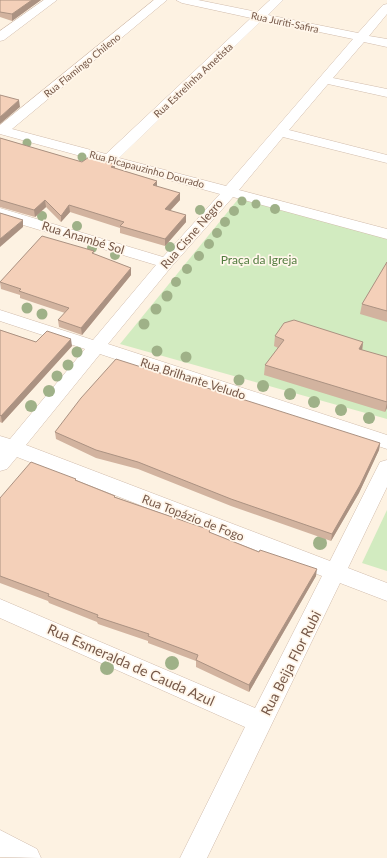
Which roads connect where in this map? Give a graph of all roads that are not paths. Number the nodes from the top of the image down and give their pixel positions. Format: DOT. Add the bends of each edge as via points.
graph roads {
  1 [pos="51,0"];
  2 [pos="161,0"];
  3 [pos="182,0"];
  4 [pos="277,0"];
  5 [pos="387,7"];
  6 [pos="260,16"];
  7 [pos="0,37"];
  8 [pos="359,37"];
  9 [pos="387,43"];
  10 [pos="326,80"];
  11 [pos="387,93"];
  12 [pos="1,130"];
  13 [pos="280,132"];
  14 [pos="109,159"];
  15 [pos="387,159"];
  16 [pos="230,191"];
  17 [pos="0,213"];
  18 [pos="387,234"];
  19 [pos="166,263"];
  20 [pos="0,315"];
  21 [pos="97,348"];
  22 [pos="387,442"];
  23 [pos="7,446"];
  24 [pos="0,464"];
  25 [pos="387,467"];
  26 [pos="336,573"];
  27 [pos="387,592"];
  28 [pos="0,608"];
  29 [pos="261,722"];
  30 [pos="0,843"];
  31 [pos="28,858"];
  32 [pos="193,858"];
  1 -- 7 [label="street"];
  2 -- 12 [label="street, Rua Flamingo Chileno"];
  3 -- 6 [label="street, Rua Juriti-Safira"];
  4 -- 6 [label="street, Rua Estrelinha Ametista"];
  5 -- 8 [label="street, Rua Cisne Negro"];
  6 -- 8 [label="street, Rua Juriti-Safira"];
  6 -- 14 [label="street, Rua Estrelinha Ametista"];
  8 -- 9 [label="street, Rua Juriti-Safira"];
  8 -- 10 [label="street, Rua Cisne Negro"];
  10 -- 11 [label="street"];
  10 -- 13 [label="street, Rua Cisne Negro"];
  12 -- 14 [label="street, Rua Picapauzinho Dourado"];
  13 -- 15 [label="street"];
  13 -- 16 [label="street, Rua Cisne Negro"];
  14 -- 16 [label="street, Rua Picapauzinho Dourado"];
  16 -- 18 [label="street, Rua Picapauzinho Dourado"];
  16 -- 19 [label="street, Rua Cisne Negro"];
  17 -- 19 [label="street, Rua Anambé Sol"];
  19 -- 21 [label="street, Rua Cisne Negro"];
  20 -- 21 [label="street, Rua Brilhante Veludo"];
  21 -- 22 [label="street, Rua Brilhante Veludo"];
  21 -- 23 [label="street, Rua Cisne Negro"];
  23 -- 24 [label="street, Rua Cisne Negro"];
  23 -- 26 [label="street, Rua Topázio de Fogo"];
  25 -- 26 [label="street, Rua Beija Flor Rubi"];
  26 -- 27 [label="street, Rua Topázio de Fogo"];
  26 -- 29 [label="street, Rua Beija Flor Rubi"];
  28 -- 29 [label="street, Rua Esmeralda de Cauda Azul"];
  29 -- 32 [label="street, Rua Beija Flor Rubi"];
  30 -- 31 [label="street"];
}
